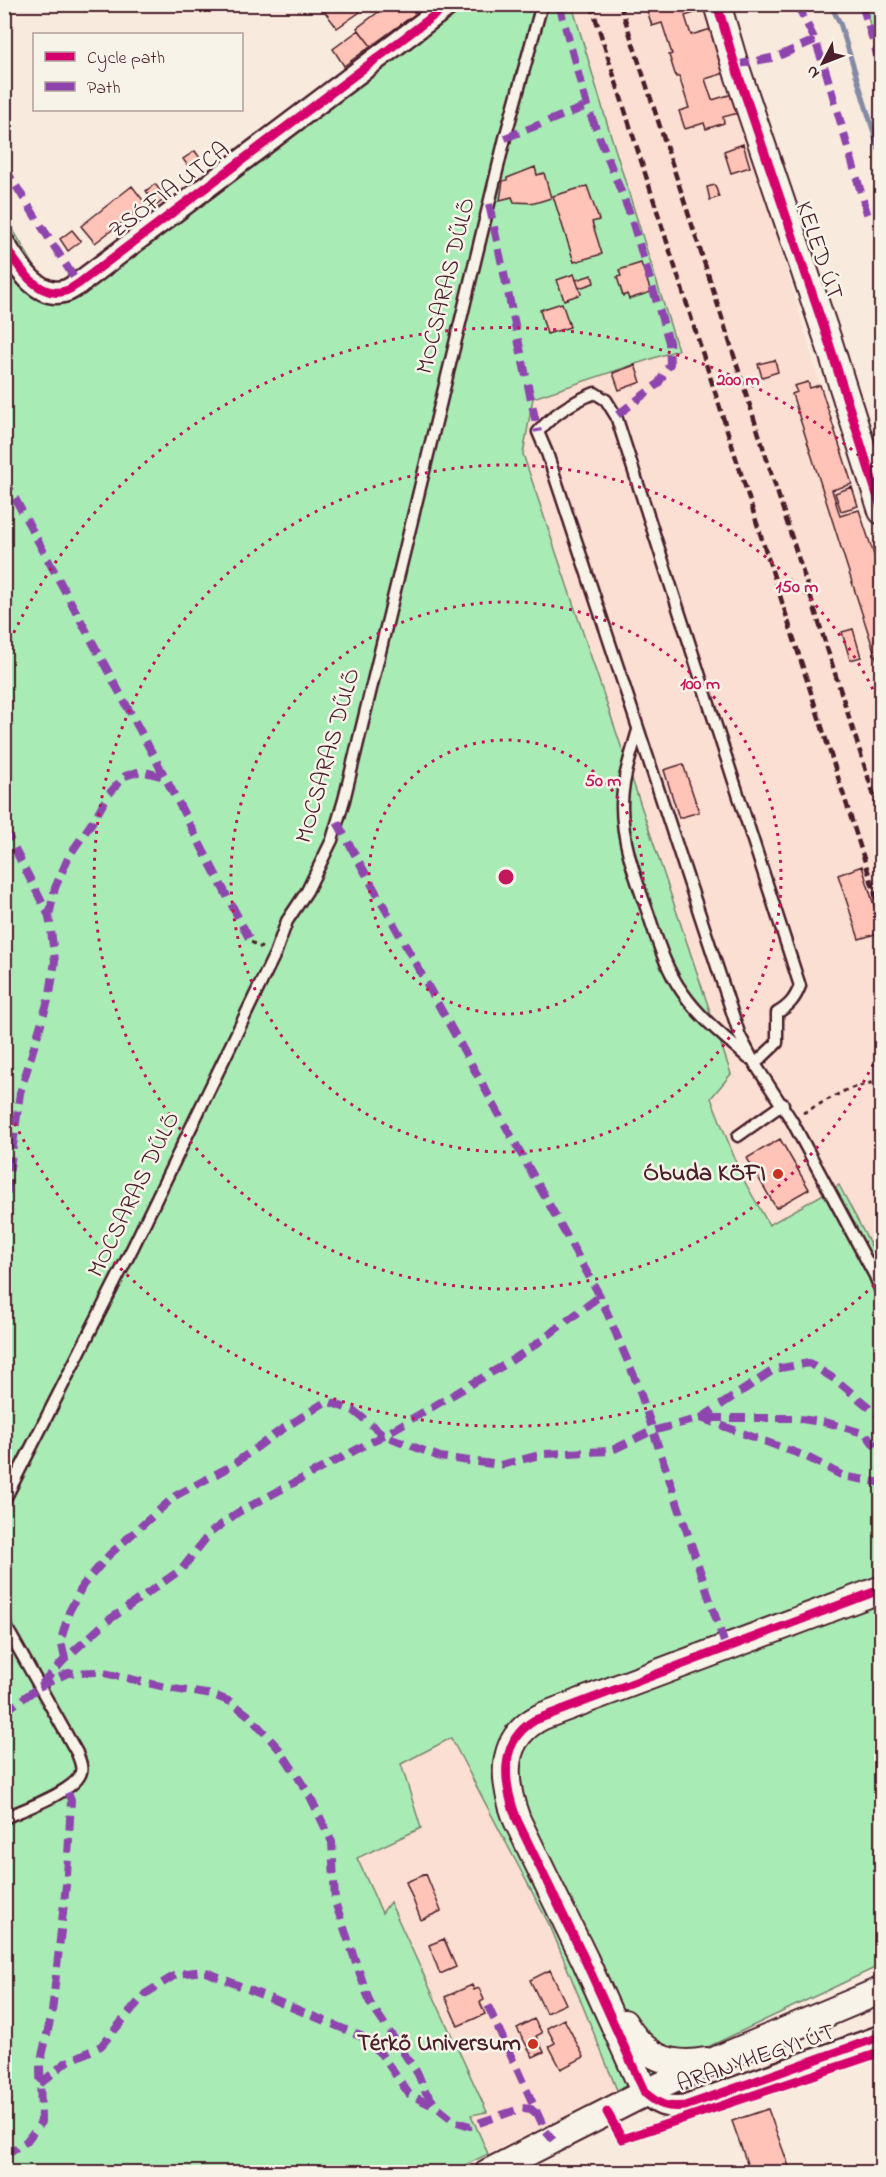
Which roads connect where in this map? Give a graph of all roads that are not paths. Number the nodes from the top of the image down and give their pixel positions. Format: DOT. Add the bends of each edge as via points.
graph roads {
  1 [pos="450,4"];
  2 [pos="542,4"];
  3 [pos="717,4"];
  4 [pos="4,244"];
  5 [pos="882,511"];
  6 [pos="639,729"];
  7 [pos="755,1064"];
  8 [pos="783,1104"];
  9 [pos="738,1136"];
  10 [pos="882,1294"];
  11 [pos="4,1501"];
  12 [pos="882,1589"];
  13 [pos="4,1623"];
  14 [pos="4,1818"];
  15 [pos="585,1960"];
  16 [pos="882,1990"];
  17 [pos="882,2037"];
  18 [pos="718,2059"];
  19 [pos="645,2093"];
  20 [pos="489,2172"];
  1 -- 4 [label="street, ZSÓFIA UTCA" via="64,292 48,291 34,283"];
  2 -- 11 [label="lane, MOCSARAS DŰLŐ" via="505,138 332,840 287,921 275,954 134,1248"];
  3 -- 5 [label="street, KELED ÚT"];
  6 -- 7 [label="lane" via="736,1023"];
  6 -- 7 [label="lane" via="624,784 623,830 652,926 681,991 713,1029"];
  6 -- 7 [label="lane" via="538,432 555,414 595,393 606,400 616,416 800,986 787,1008 777,1013 777,1044"];
  7 -- 8 [label="lane"];
  8 -- 9 [label="lane"];
  8 -- 10 [label="lane"];
  12 -- 15 [label="street" via="552,1712 518,1733 506,1766 508,1798"];
  13 -- 14 [label="lane" via="82,1767 77,1781 66,1789"];
  15 -- 18 [label="street" via="632,2037 645,2050 666,2060 689,2064"];
  15 -- 19 [label="street"];
  16 -- 18 [label="street, ARANYHEGYI ÚT"];
  17 -- 19 [label="street, ARANYHEGYI ÚT" via="685,2106 660,2105"];
  18 -- 19 [label="street, ARANYHEGYI ÚT"];
  19 -- 20 [label="street, ARANYHEGYI ÚT"];
}
